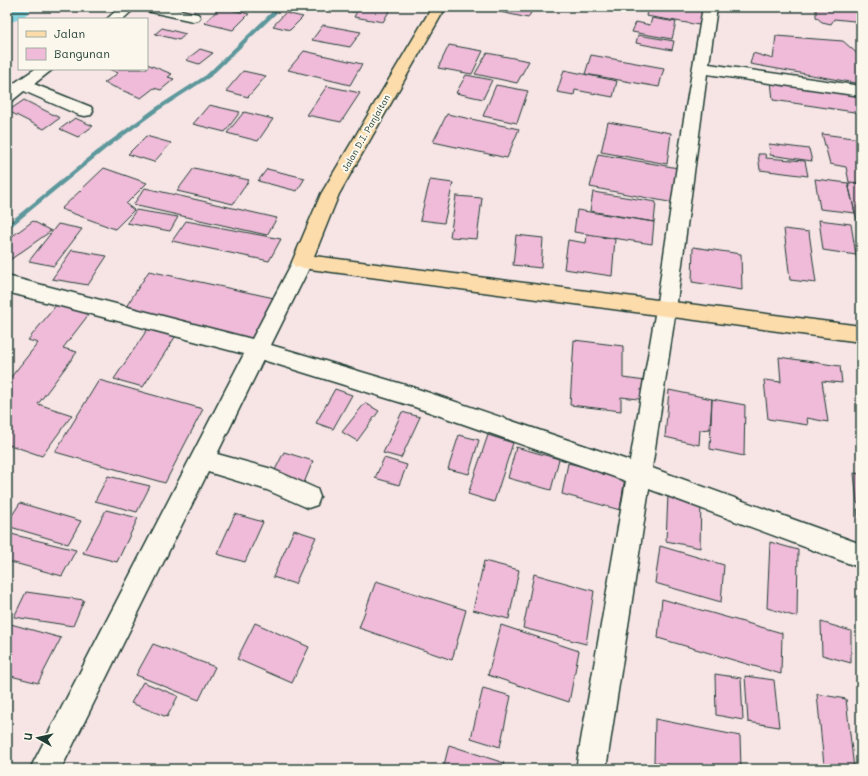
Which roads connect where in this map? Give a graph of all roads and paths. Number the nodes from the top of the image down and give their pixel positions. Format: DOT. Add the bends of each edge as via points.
graph roads {
  1 [pos="129,7"];
  2 [pos="147,7"];
  3 [pos="439,7"];
  4 [pos="710,7"];
  5 [pos="193,17"];
  6 [pos="115,18"];
  7 [pos="700,68"];
  8 [pos="44,70"];
  9 [pos="23,85"];
  10 [pos="861,91"];
  11 [pos="7,96"];
  12 [pos="85,111"];
  13 [pos="302,262"];
  14 [pos="7,284"];
  15 [pos="666,309"];
  16 [pos="861,334"];
  17 [pos="258,349"];
  18 [pos="201,460"];
  19 [pos="640,474"];
  20 [pos="308,497"];
  21 [pos="861,556"];
  22 [pos="45,769"];
  23 [pos="591,769"];
  1 -- 6 [label="street"];
  2 -- 5 [label="street"];
  3 -- 13 [label="main road, Jalan D.I. Panjaitan" via="330,194"];
  4 -- 7 [label="street"];
  7 -- 10 [label="street"];
  7 -- 15 [label="street"];
  8 -- 9 [label="street"];
  9 -- 11 [label="street"];
  9 -- 12 [label="street"];
  13 -- 15 [label="main road"];
  13 -- 17 [label="street"];
  14 -- 17 [label="street"];
  15 -- 16 [label="main road"];
  15 -- 19 [label="street"];
  17 -- 18 [label="street"];
  17 -- 19 [label="street"];
  18 -- 20 [label="street" via="272,480"];
  18 -- 22 [label="street"];
  19 -- 21 [label="street"];
  19 -- 23 [label="street"];
}
